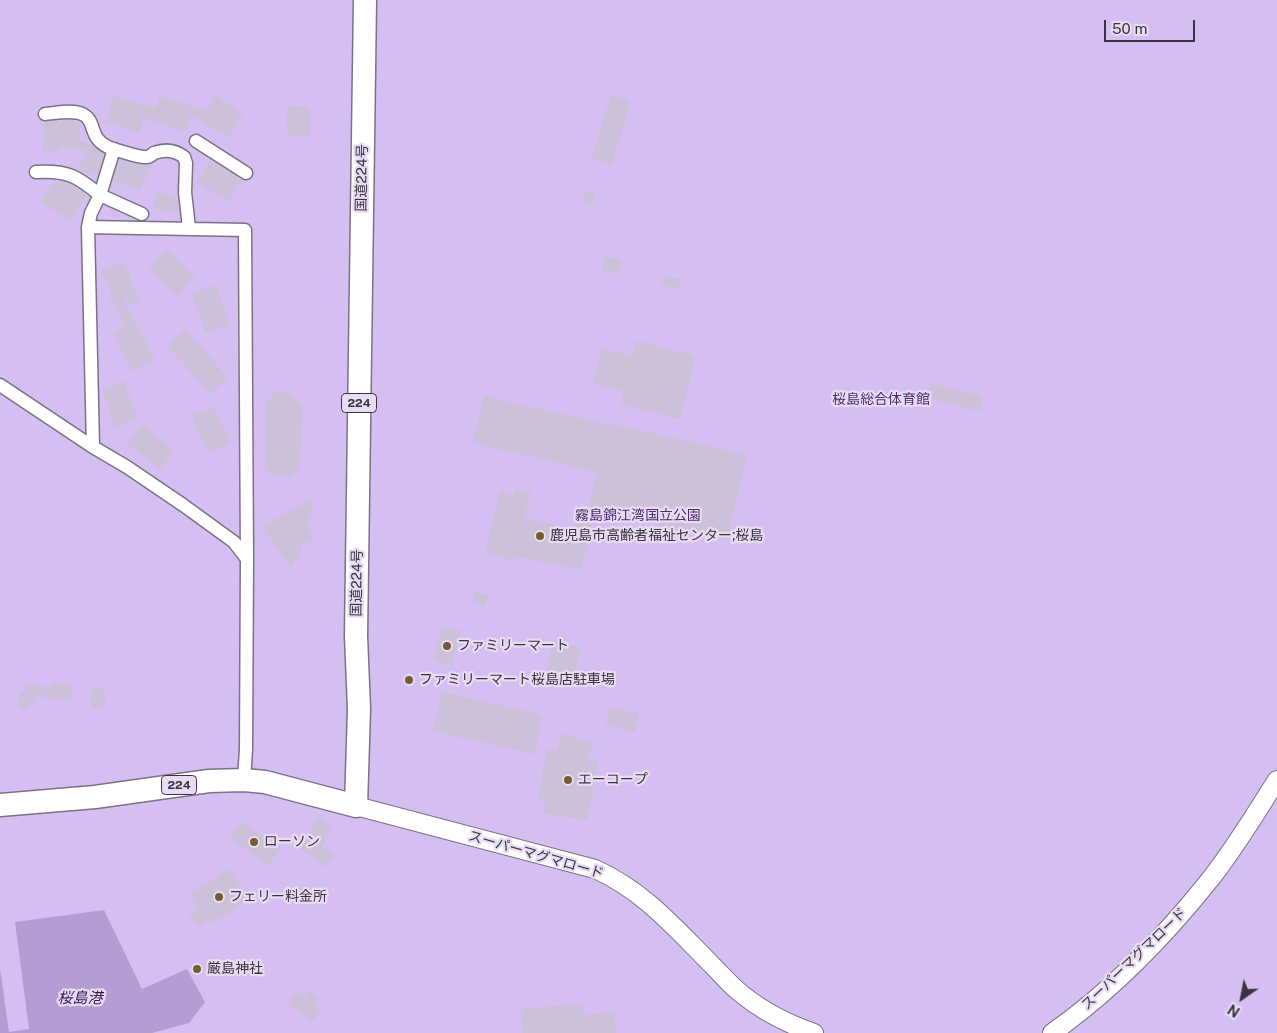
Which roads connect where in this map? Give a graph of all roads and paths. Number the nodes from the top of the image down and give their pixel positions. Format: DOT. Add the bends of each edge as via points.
graph roads {
  1 [pos="365,0"];
  2 [pos="45,114"];
  3 [pos="114,149"];
  4 [pos="186,163"];
  5 [pos="36,172"];
  6 [pos="246,173"];
  7 [pos="100,195"];
  8 [pos="142,214"];
  9 [pos="88,226"];
  10 [pos="189,228"];
  11 [pos="0,384"];
  12 [pos="93,448"];
  13 [pos="247,559"];
  14 [pos="244,780"];
  15 [pos="1277,780"];
  16 [pos="0,804"];
  17 [pos="356,806"];
  18 [pos="814,1033"];
  19 [pos="1052,1033"];
  1 -- 17 [label="highway, 国道224号 / 224"];
  2 -- 3 [label="street" via="75,112 84,115 90,120 95,136"];
  3 -- 4 [label="street" via="148,157 172,151 184,157"];
  3 -- 7 [label="street"];
  4 -- 6 [label="street" via="198,142"];
  4 -- 10 [label="street"];
  5 -- 7 [label="street" via="73,176"];
  7 -- 8 [label="street"];
  7 -- 9 [label="street"];
  9 -- 10 [label="street"];
  9 -- 12 [label="street"];
  10 -- 13 [label="street" via="245,230"];
  11 -- 12 [label="street"];
  12 -- 13 [label="street" via="234,542"];
  13 -- 14 [label="street"];
  14 -- 16 [label="highway, 224"];
  14 -- 17 [label="highway, 224" via="265,782"];
  15 -- 19 [label="street, スーパーマグマロード" via="1210,881 1165,933 1093,1002"];
  17 -- 18 [label="street, スーパーマグマロード" via="595,869 614,878 660,912 742,994 766,1012"];
}
